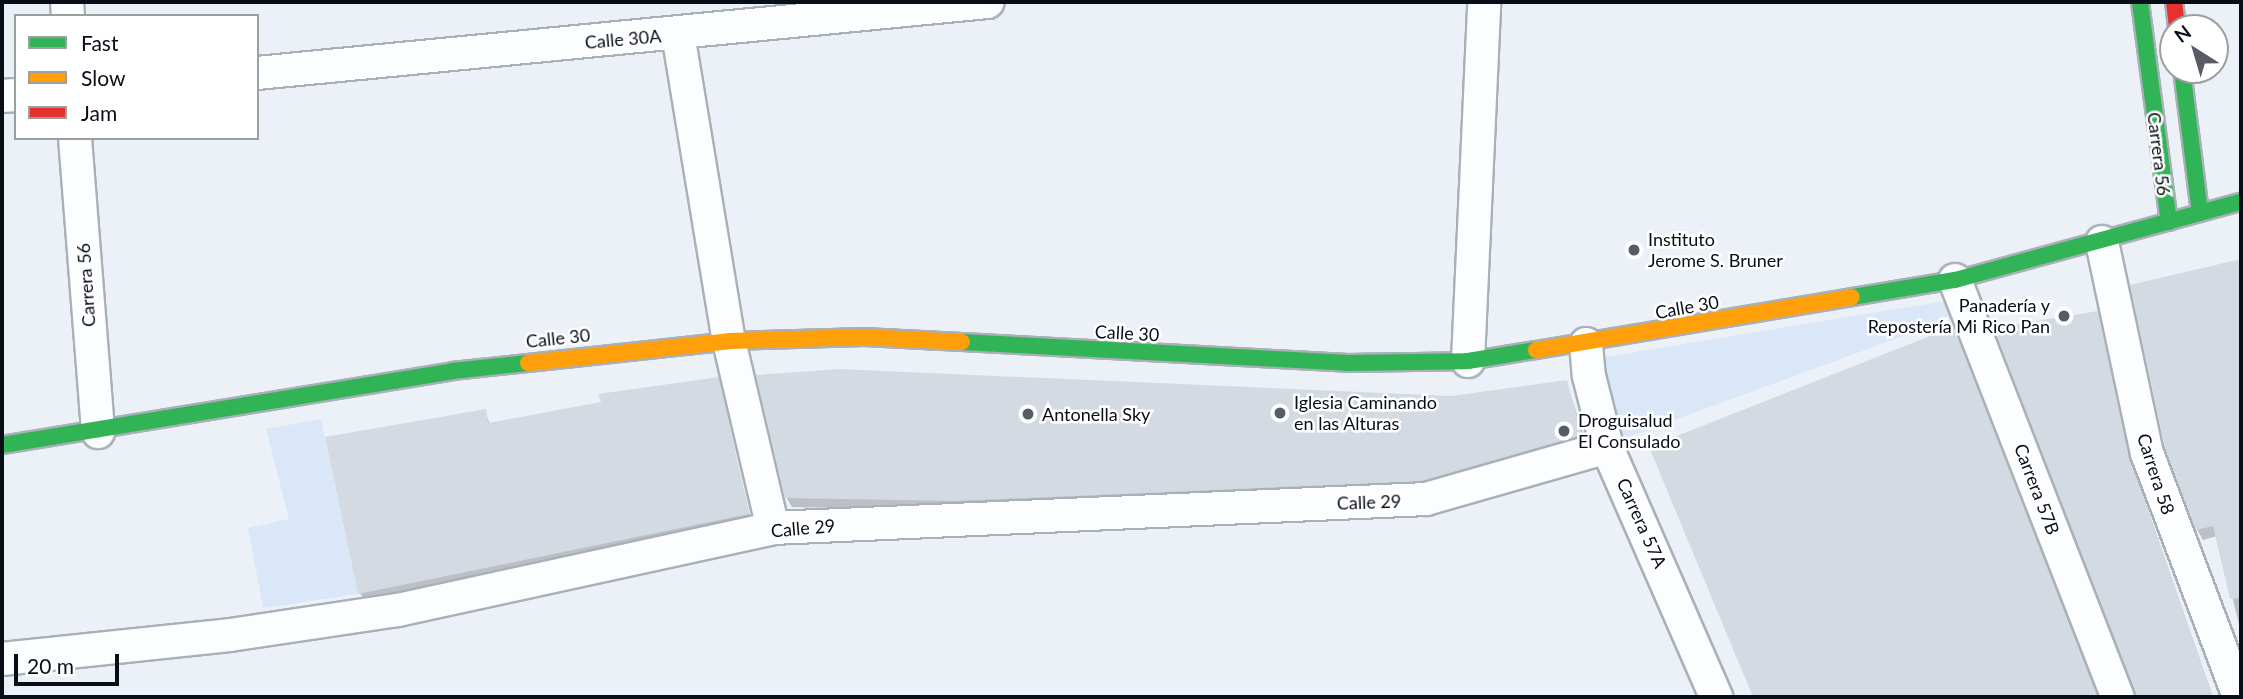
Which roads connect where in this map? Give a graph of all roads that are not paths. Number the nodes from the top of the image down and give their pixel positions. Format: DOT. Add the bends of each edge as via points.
graph roads {
  1 [pos="988,2"];
  2 [pos="1484,2"];
  3 [pos="2140,2"];
  4 [pos="678,34"];
  5 [pos="259,73"];
  6 [pos="2184,84"];
  7 [pos="75,140"];
  8 [pos="2241,202"];
  9 [pos="2200,214"];
  10 [pos="2169,222"];
  11 [pos="2102,242"];
  12 [pos="1955,280"];
  13 [pos="729,341"];
  14 [pos="1586,344"];
  15 [pos="1468,361"];
  16 [pos="98,432"];
  17 [pos="2,445"];
  18 [pos="1607,447"];
  19 [pos="773,528"];
  20 [pos="2,659"];
  21 [pos="1716,697"];
  22 [pos="2118,697"];
  23 [pos="2239,697"];
  1 -- 4 [label="street, Calle 30A"];
  2 -- 15 [label="street"];
  3 -- 10 [label="main road, Carrera 56"];
  4 -- 5 [label="street, Calle 30A"];
  4 -- 13 [label="street"];
  6 -- 9 [label="main road, Carrera 56"];
  7 -- 16 [label="street, Carrera 56"];
  8 -- 9 [label="main road, Calle 30"];
  9 -- 10 [label="main road, Calle 30"];
  10 -- 11 [label="main road, Calle 30"];
  11 -- 12 [label="main road, Calle 30"];
  11 -- 23 [label="street, Carrera 58" via="2147,453"];
  12 -- 14 [label="main road, Calle 30"];
  12 -- 22 [label="street, Carrera 57B"];
  13 -- 15 [label="main road, Calle 30" via="864,337 1348,363"];
  13 -- 16 [label="main road, Calle 30" via="452,371"];
  13 -- 19 [label="street"];
  14 -- 15 [label="main road, Calle 30"];
  14 -- 18 [label="street, Carrera 57A"];
  16 -- 17 [label="main road, Calle 30"];
  18 -- 19 [label="street, Calle 29" via="1426,499"];
  18 -- 21 [label="street, Carrera 57A"];
  19 -- 20 [label="street, Calle 29" via="398,610 229,635"];
}
